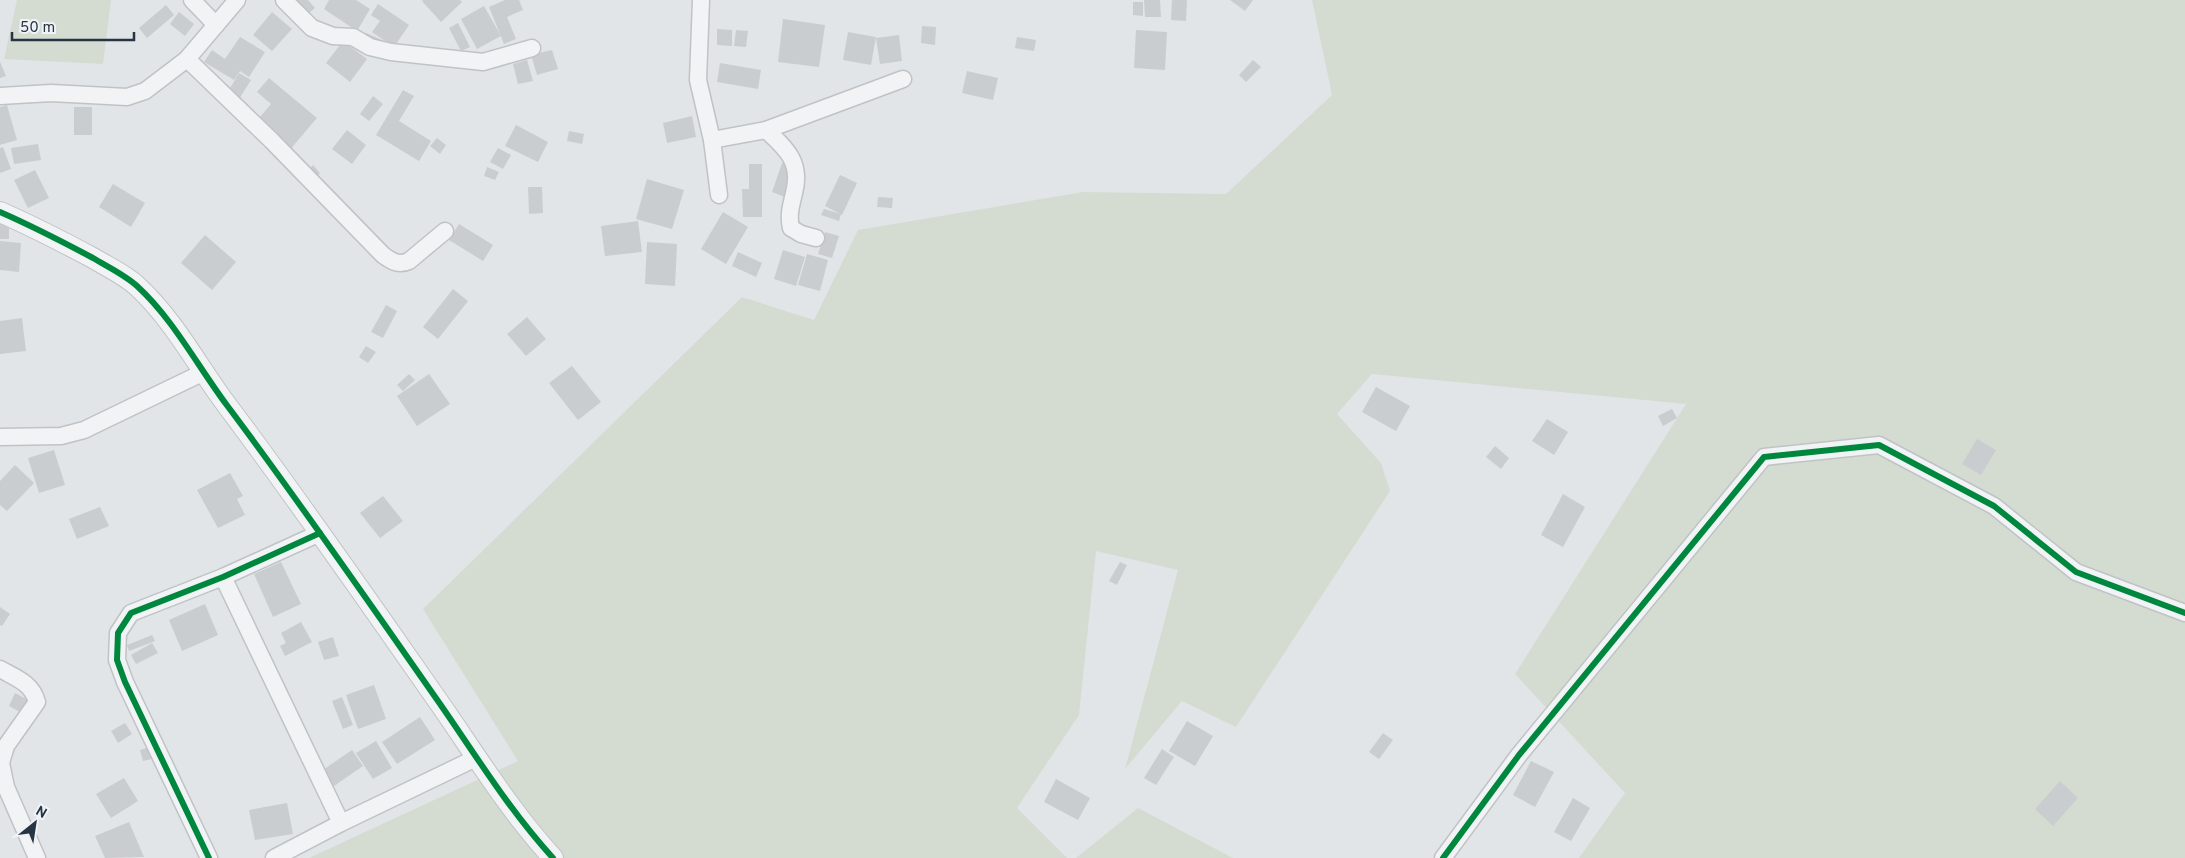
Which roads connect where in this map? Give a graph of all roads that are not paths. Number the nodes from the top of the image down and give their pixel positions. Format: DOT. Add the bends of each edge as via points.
graph roads {
  1 [pos="192,0"];
  2 [pos="237,0"];
  3 [pos="284,0"];
  4 [pos="701,0"];
  5 [pos="216,24"];
  6 [pos="532,48"];
  7 [pos="187,59"];
  8 [pos="903,79"];
  9 [pos="0,96"];
  10 [pos="766,130"];
  11 [pos="712,140"];
  12 [pos="719,195"];
  13 [pos="0,212"];
  14 [pos="445,231"];
  15 [pos="816,238"];
  16 [pos="202,373"];
  17 [pos="0,437"];
  18 [pos="320,533"];
  19 [pos="223,576"];
  20 [pos="2185,613"];
  21 [pos="0,669"];
  22 [pos="476,758"];
  23 [pos="341,823"];
  24 [pos="37,858"];
  25 [pos="209,858"];
  26 [pos="274,858"];
  27 [pos="553,858"];
  28 [pos="1443,858"];
  1 -- 5 [label="street"];
  2 -- 5 [label="street"];
  3 -- 6 [label="street" via="312,28 333,36 353,37 370,47 390,52 483,62"];
  4 -- 11 [label="street" via="698,80"];
  5 -- 7 [label="street"];
  7 -- 9 [label="street" via="146,91 127,96 51,93"];
  7 -- 14 [label="street" via="382,255 402,264"];
  8 -- 10 [label="street"];
  10 -- 11 [label="street"];
  10 -- 15 [label="street" via="794,160 796,184 788,216 791,228"];
  11 -- 12 [label="street"];
  13 -- 16 [label="street" via="79,251 136,285 166,319"];
  16 -- 17 [label="street" via="84,430 61,436"];
  16 -- 18 [label="street"];
  18 -- 19 [label="street"];
  18 -- 22 [label="street"];
  19 -- 23 [label="street"];
  19 -- 25 [label="street" via="131,613 118,632 117,660 125,682"];
  20 -- 28 [label="street" via="2076,572 1994,506 1879,445 1764,457 1519,755"];
  21 -- 24 [label="street" via="24,682 34,692 37,702 6,746 1,763 6,788"];
  22 -- 23 [label="street"];
  22 -- 27 [label="street"];
  23 -- 26 [label="street"];
}
